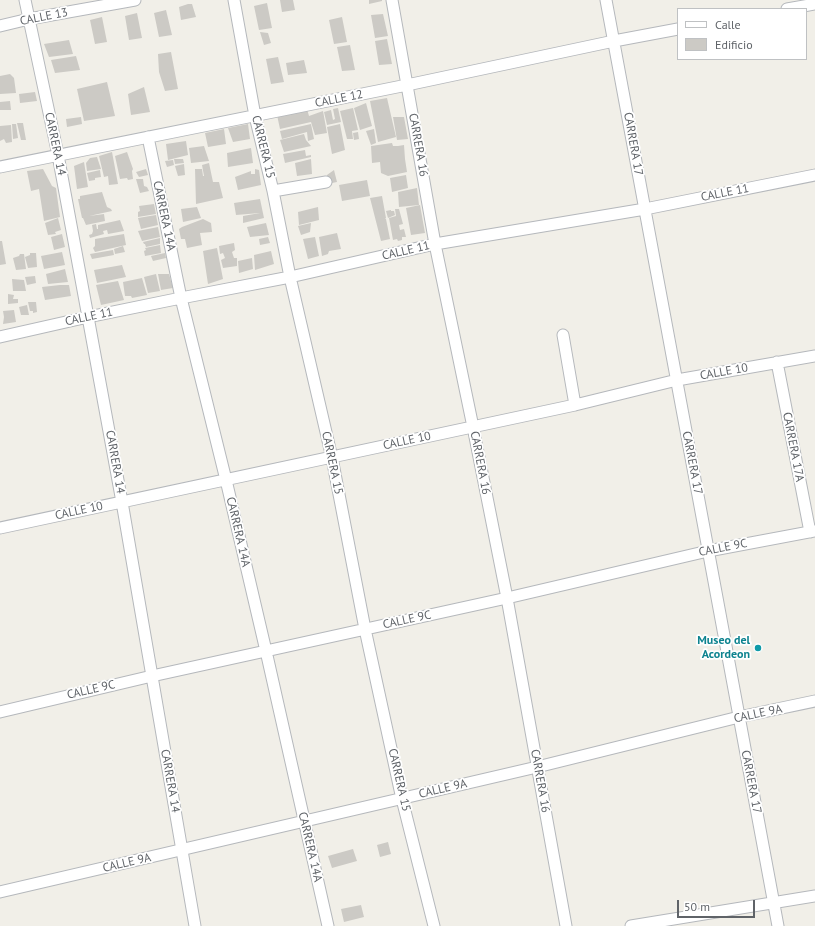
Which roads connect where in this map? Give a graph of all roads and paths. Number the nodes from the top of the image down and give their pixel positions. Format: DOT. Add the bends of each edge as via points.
graph roads {
  1 [pos="25,0"];
  2 [pos="135,0"];
  3 [pos="234,0"];
  4 [pos="392,0"];
  5 [pos="606,0"];
  6 [pos="815,4"];
  7 [pos="793,8"];
  8 [pos="28,19"];
  9 [pos="0,26"];
  10 [pos="677,29"];
  11 [pos="614,41"];
  12 [pos="407,85"];
  13 [pos="254,116"];
  14 [pos="148,137"];
  15 [pos="58,155"];
  16 [pos="0,167"];
  17 [pos="815,175"];
  18 [pos="326,182"];
  19 [pos="274,191"];
  20 [pos="645,209"];
  21 [pos="435,244"];
  22 [pos="290,277"];
  23 [pos="181,298"];
  24 [pos="88,317"];
  25 [pos="563,335"];
  26 [pos="0,337"];
  27 [pos="815,356"];
  28 [pos="777,362"];
  29 [pos="677,380"];
  30 [pos="575,405"];
  31 [pos="473,427"];
  32 [pos="332,458"];
  33 [pos="226,480"];
  34 [pos="122,502"];
  35 [pos="0,528"];
  36 [pos="812,531"];
  37 [pos="708,551"];
  38 [pos="506,598"];
  39 [pos="365,629"];
  40 [pos="266,651"];
  41 [pos="152,676"];
  42 [pos="815,701"];
  43 [pos="0,712"];
  44 [pos="739,718"];
  45 [pos="537,767"];
  46 [pos="402,799"];
  47 [pos="304,822"];
  48 [pos="182,850"];
  49 [pos="0,892"];
  50 [pos="815,896"];
  51 [pos="774,902"];
  52 [pos="195,926"];
  53 [pos="328,926"];
  54 [pos="434,926"];
  55 [pos="566,926"];
  56 [pos="631,926"];
  57 [pos="778,926"];
  1 -- 8 [label="street, CARRERA 14"];
  2 -- 8 [label="street, CALLE 13"];
  3 -- 13 [label="street, CARRERA 15"];
  4 -- 12 [label="street, CARRERA 16"];
  5 -- 11 [label="street, CARRERA 17"];
  6 -- 7 [label="street"];
  8 -- 9 [label="street, CALLE 13"];
  8 -- 15 [label="street, CARRERA 14"];
  10 -- 11 [label="street, CALLE 12"];
  11 -- 12 [label="street, CALLE 12"];
  11 -- 20 [label="street, CARRERA 17"];
  12 -- 13 [label="street, CALLE 12"];
  12 -- 21 [label="street, CARRERA 16"];
  13 -- 14 [label="street, CALLE 12"];
  13 -- 19 [label="street, CARRERA 15"];
  14 -- 15 [label="street, CALLE 12"];
  14 -- 23 [label="street, CARRERA 14A"];
  15 -- 16 [label="street, CALLE 12"];
  15 -- 24 [label="street, CARRERA 14"];
  17 -- 20 [label="street, CALLE 11"];
  18 -- 19 [label="street"];
  19 -- 22 [label="street, CARRERA 15"];
  20 -- 21 [label="street, CALLE 11"];
  20 -- 29 [label="street, CARRERA 17"];
  21 -- 22 [label="street, CALLE 11"];
  21 -- 31 [label="street, CARRERA 16"];
  22 -- 23 [label="street, CALLE 11"];
  22 -- 32 [label="street, CARRERA 15"];
  23 -- 24 [label="street, CALLE 11"];
  23 -- 33 [label="street, CARRERA 14A"];
  24 -- 26 [label="street, CALLE 11"];
  24 -- 34 [label="street, CARRERA 14"];
  25 -- 30 [label="street"];
  27 -- 28 [label="street, CALLE 10"];
  28 -- 29 [label="street, CALLE 10"];
  28 -- 36 [label="street, CARRERA 17A"];
  29 -- 30 [label="street, CALLE 10"];
  29 -- 37 [label="street, CARRERA 17"];
  30 -- 31 [label="street, CALLE 10"];
  31 -- 32 [label="street, CALLE 10"];
  31 -- 38 [label="street, CARRERA 16"];
  32 -- 33 [label="street, CALLE 10"];
  32 -- 39 [label="street, CARRERA 15"];
  33 -- 34 [label="street, CALLE 10"];
  33 -- 40 [label="street, CARRERA 14A"];
  34 -- 35 [label="street, CALLE 10"];
  34 -- 41 [label="street, CARRERA 14"];
  36 -- 37 [label="street, CALLE 9C"];
  37 -- 38 [label="street, CALLE 9C"];
  37 -- 44 [label="street, CARRERA 17"];
  38 -- 39 [label="street, CALLE 9C"];
  38 -- 45 [label="street, CARRERA 16"];
  39 -- 40 [label="street, CALLE 9C"];
  39 -- 46 [label="street, CARRERA 15"];
  40 -- 41 [label="street, CALLE 9C"];
  40 -- 47 [label="street, CARRERA 14A"];
  41 -- 43 [label="street, CALLE 9C"];
  41 -- 48 [label="street, CARRERA 14"];
  42 -- 44 [label="street, CALLE 9A"];
  44 -- 45 [label="street, CALLE 9A"];
  44 -- 51 [label="street, CARRERA 17"];
  45 -- 46 [label="street, CALLE 9A"];
  45 -- 55 [label="street, CARRERA 16"];
  46 -- 47 [label="street, CALLE 9A"];
  46 -- 54 [label="street, CARRERA 15"];
  47 -- 48 [label="street, CALLE 9A"];
  47 -- 53 [label="street, CARRERA 14A"];
  48 -- 49 [label="street, CALLE 9A"];
  48 -- 52 [label="street, CARRERA 14"];
  50 -- 51 [label="street"];
  51 -- 56 [label="street"];
  51 -- 57 [label="street, CARRERA 17"];
}
